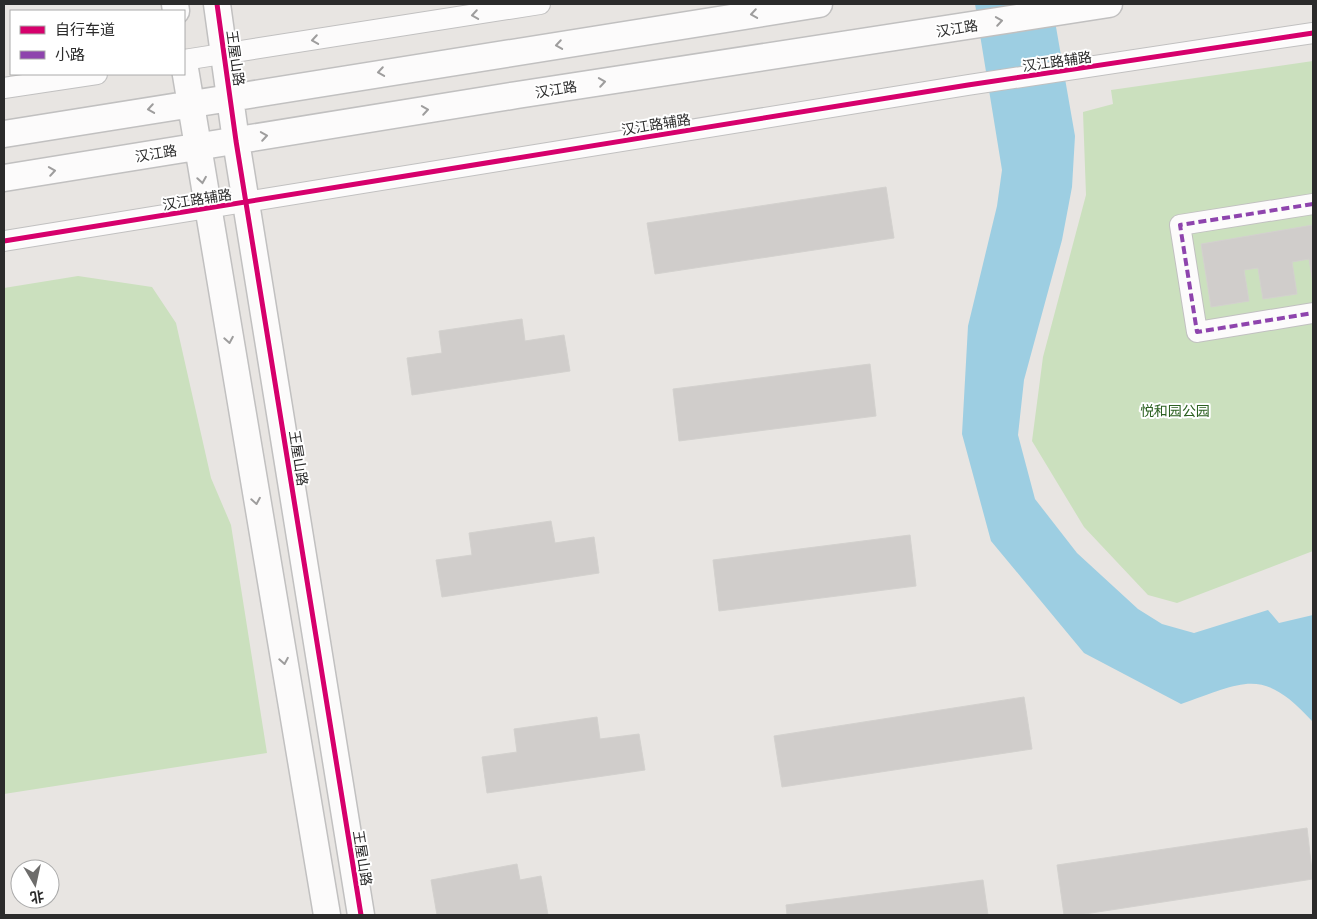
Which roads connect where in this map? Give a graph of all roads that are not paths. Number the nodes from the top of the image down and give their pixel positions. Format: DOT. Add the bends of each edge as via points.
graph roads {
  1 [pos="216,4"];
  2 [pos="540,4"];
  3 [pos="819,4"];
  4 [pos="1109,4"];
  5 [pos="1313,33"];
  6 [pos="224,54"];
  7 [pos="185,62"];
  8 [pos="185,69"];
  9 [pos="90,75"];
  10 [pos="4,88"];
  11 [pos="230,96"];
  12 [pos="190,102"];
  13 [pos="4,134"];
  14 [pos="236,141"];
  15 [pos="197,147"];
  16 [pos="4,178"];
  17 [pos="247,202"];
  18 [pos="1313,204"];
  19 [pos="207,208"];
  20 [pos="4,241"];
  21 [pos="1313,313"];
  22 [pos="327,915"];
  23 [pos="361,915"];
  1 -- 6 [label="street, 王屋山路"];
  2 -- 6 [label="street, one-way"];
  3 -- 11 [label="street, one-way"];
  14 -- 4 [label="street, 汉江路, one-way"];
  5 -- 17 [label="street, 汉江路辅路"];
  6 -- 7 [label="street"];
  6 -- 11 [label="street, 王屋山路"];
  8 -- 12 [label="street"];
  9 -- 10 [label="street"];
  11 -- 12 [label="street"];
  11 -- 14 [label="street, 王屋山路"];
  12 -- 13 [label="street, one-way"];
  12 -- 15 [label="street"];
  14 -- 15 [label="street, 汉江路"];
  14 -- 17 [label="street, 王屋山路"];
  16 -- 15 [label="street, 汉江路, one-way"];
  15 -- 19 [label="street, one-way"];
  17 -- 19 [label="street, 汉江路辅路"];
  17 -- 23 [label="street, 王屋山路"];
  18 -- 21 [label="street" via="1180,225 1196,332"];
  19 -- 20 [label="street, 汉江路辅路"];
  19 -- 22 [label="street, one-way"];
}
